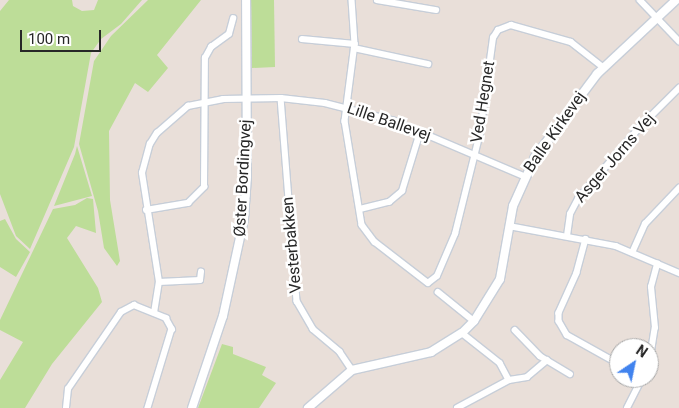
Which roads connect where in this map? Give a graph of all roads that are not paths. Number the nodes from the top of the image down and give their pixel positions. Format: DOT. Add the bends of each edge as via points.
graph roads {
  1 [pos="246,0"];
  2 [pos="352,0"];
  3 [pos="377,0"];
  4 [pos="640,0"];
  5 [pos="676,0"];
  6 [pos="436,10"];
  7 [pos="657,18"];
  8 [pos="233,19"];
  9 [pos="302,40"];
  10 [pos="679,41"];
  11 [pos="354,46"];
  12 [pos="428,64"];
  13 [pos="603,68"];
  14 [pos="679,88"];
  15 [pos="247,98"];
  16 [pos="281,98"];
  17 [pos="205,100"];
  18 [pos="346,107"];
  19 [pos="420,132"];
  20 [pos="475,155"];
  21 [pos="524,176"];
  22 [pos="679,188"];
  23 [pos="360,209"];
  24 [pos="146,210"];
  25 [pos="509,226"];
  26 [pos="567,236"];
  27 [pos="586,239"];
  28 [pos="632,253"];
  29 [pos="657,264"];
  30 [pos="201,272"];
  31 [pos="679,273"];
  32 [pos="159,282"];
  33 [pos="438,292"];
  34 [pos="154,312"];
  35 [pos="474,321"];
  36 [pos="516,330"];
  37 [pos="462,333"];
  38 [pos="653,338"];
  39 [pos="609,358"];
  40 [pos="547,360"];
  41 [pos="352,370"];
  42 [pos="570,374"];
  43 [pos="509,380"];
  44 [pos="637,388"];
  45 [pos="66,408"];
  46 [pos="148,408"];
  47 [pos="192,408"];
  48 [pos="308,408"];
  49 [pos="457,408"];
  50 [pos="627,408"];
  1 -- 15 [label="street, Øster Bordingvej"];
  2 -- 11 [label="street"];
  3 -- 6 [label="street"];
  4 -- 7 [label="street"];
  5 -- 7 [label="street, Balle Kirkevej"];
  7 -- 10 [label="street"];
  7 -- 13 [label="street, Balle Kirkevej"];
  8 -- 17 [label="street" via="230,34 211,47 204,58"];
  9 -- 11 [label="street"];
  11 -- 12 [label="street"];
  11 -- 18 [label="street"];
  13 -- 20 [label="street, Ved Hegnet" via="571,42 513,25 500,28 493,38"];
  13 -- 21 [label="street, Balle Kirkevej"];
  14 -- 26 [label="street, Asger Jorns Vej" via="639,128 578,200 570,214"];
  15 -- 16 [label="street, Lille Ballevej"];
  15 -- 17 [label="street, Lille Ballevej"];
  15 -- 47 [label="street, Øster Bordingvej" via="247,176 237,257 223,316"];
  16 -- 18 [label="street, Lille Ballevej"];
  16 -- 41 [label="street, Vesterbakken" via="296,301 313,329 340,352"];
  17 -- 24 [label="street" via="175,114 150,144 142,173"];
  17 -- 24 [label="street" via="205,180 201,193 188,203"];
  18 -- 19 [label="street, Lille Ballevej"];
  18 -- 23 [label="street"];
  19 -- 20 [label="street, Lille Ballevej"];
  19 -- 23 [label="street" via="402,191 389,202"];
  20 -- 21 [label="street, Lille Ballevej"];
  20 -- 23 [label="street, Ved Hegnet" via="454,234 436,276 428,283 367,234"];
  21 -- 25 [label="street, Balle Kirkevej"];
  22 -- 28 [label="street" via="645,224"];
  24 -- 32 [label="street"];
  25 -- 26 [label="street"];
  25 -- 35 [label="street, Balle Kirkevej" via="500,279"];
  26 -- 27 [label="street"];
  27 -- 28 [label="street"];
  27 -- 39 [label="street" via="577,273 558,313 559,321 567,335"];
  28 -- 29 [label="street"];
  29 -- 31 [label="street"];
  29 -- 38 [label="street" via="651,287"];
  30 -- 32 [label="street" via="200,280"];
  32 -- 34 [label="street"];
  33 -- 35 [label="street"];
  34 -- 45 [label="street" via="134,305 121,312 68,389"];
  34 -- 46 [label="street" via="170,323 172,335"];
  35 -- 37 [label="street, Balle Kirkevej"];
  36 -- 40 [label="street"];
  37 -- 41 [label="street, Balle Kirkevej" via="431,352"];
  37 -- 43 [label="street" via="500,363"];
  40 -- 42 [label="street"];
  40 -- 43 [label="street" via="527,377"];
  41 -- 48 [label="street, Balle Kirkevej"];
  43 -- 49 [label="street"];
  44 -- 50 [label="street"];
}
